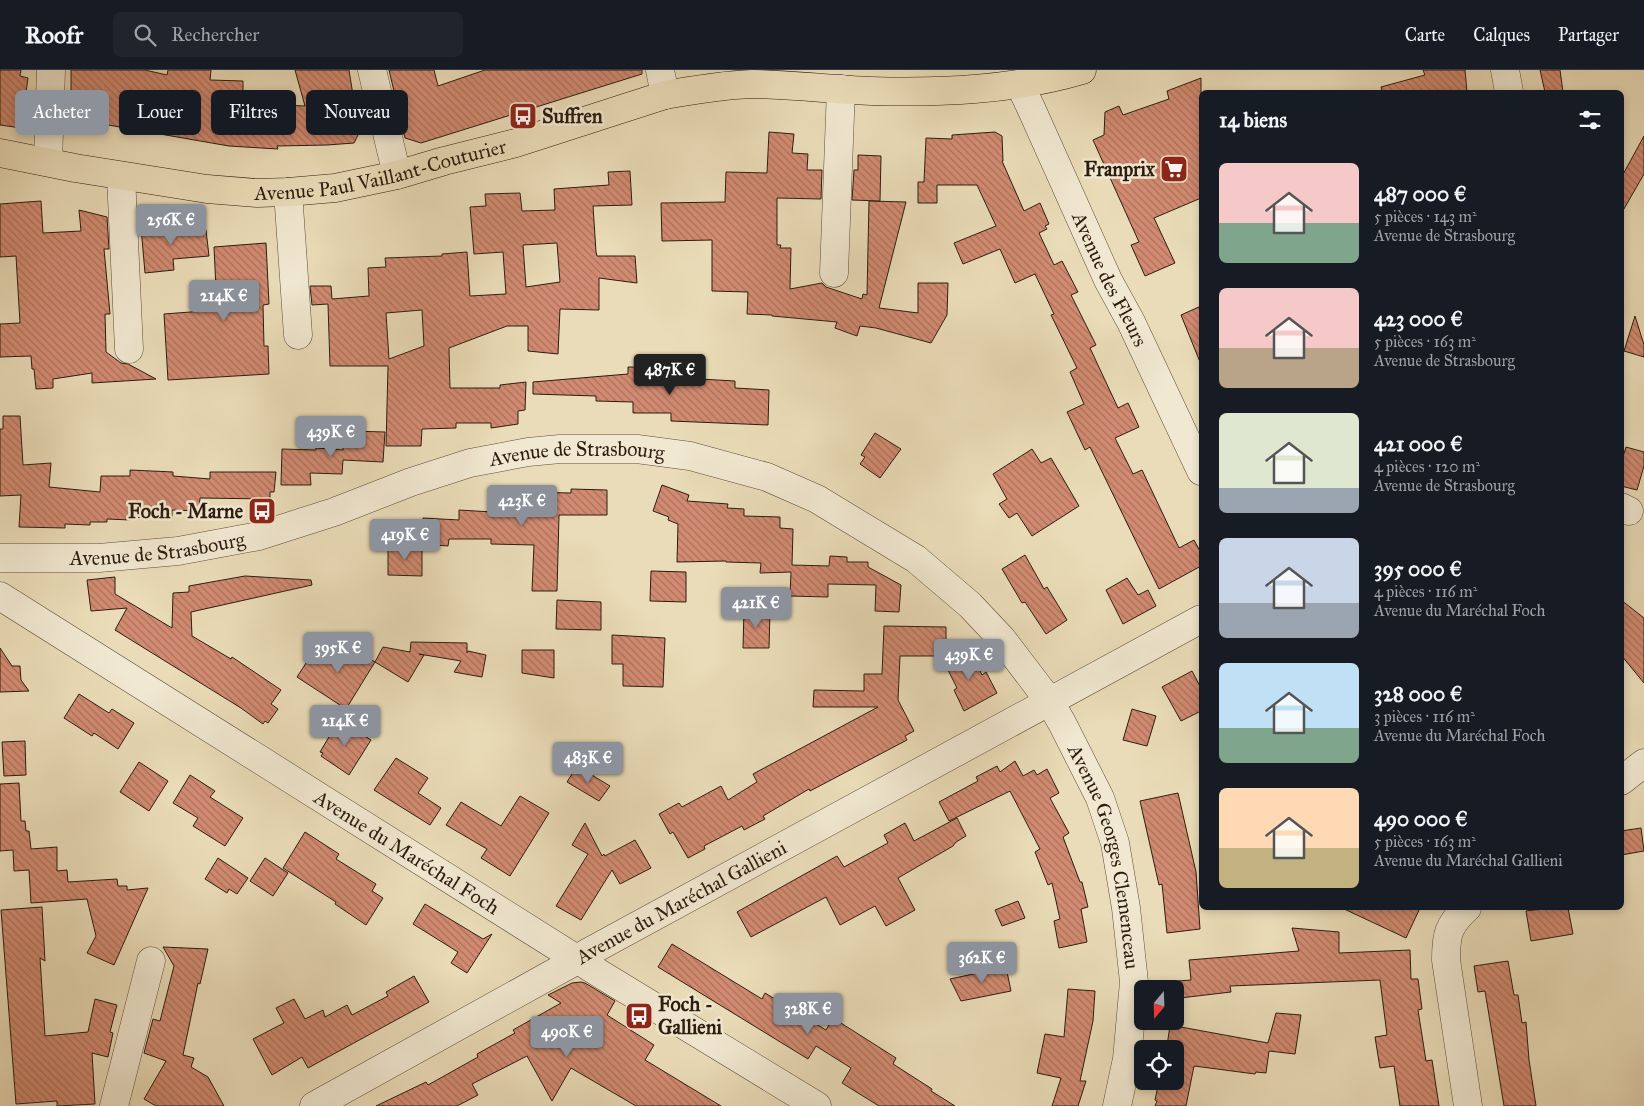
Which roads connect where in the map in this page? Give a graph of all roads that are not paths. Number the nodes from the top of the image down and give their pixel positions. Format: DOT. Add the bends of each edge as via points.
graph roads {
  1 [pos="51,70"];
  2 [pos="372,70"];
  3 [pos="1082,70"];
  4 [pos="1505,70"];
  5 [pos="831,82"];
  6 [pos="662,83"];
  7 [pos="1020,85"];
  8 [pos="1509,90"];
  9 [pos="0,153"];
  10 [pos="48,162"];
  11 [pos="397,175"];
  12 [pos="121,176"];
  13 [pos="288,192"];
  14 [pos="834,273"];
  15 [pos="298,335"];
  16 [pos="129,349"];
  17 [pos="1199,467"];
  18 [pos="0,560"];
  19 [pos="0,596"];
  20 [pos="1199,621"];
  21 [pos="1050,702"];
  22 [pos="1644,763"];
  23 [pos="1624,779"];
  24 [pos="1465,910"];
  25 [pos="578,959"];
  26 [pos="151,961"];
  27 [pos="114,1106"];
  28 [pos="314,1106"];
  29 [pos="817,1106"];
  30 [pos="1117,1106"];
  31 [pos="1468,1106"];
  1 -- 10 [label="street"];
  2 -- 11 [label="street"];
  3 -- 7 [label="main road, Avenue Paul Vaillant-Couturier"];
  4 -- 8 [label="street"];
  5 -- 6 [label="main road, Avenue Paul Vaillant-Couturier" via="752,84 687,91"];
  5 -- 7 [label="main road, Avenue Paul Vaillant-Couturier" via="898,92"];
  5 -- 14 [label="street"];
  6 -- 11 [label="main road, Avenue Paul Vaillant-Couturier" via="516,143"];
  7 -- 17 [label="street, Avenue des Fleurs" via="1108,280"];
  9 -- 10 [label="main road, Avenue Paul Vaillant-Couturier"];
  10 -- 12 [label="main road, Avenue Paul Vaillant-Couturier"];
  11 -- 13 [label="main road, Avenue Paul Vaillant-Couturier" via="335,188"];
  12 -- 13 [label="main road, Avenue Paul Vaillant-Couturier" via="207,189"];
  12 -- 16 [label="street"];
  13 -- 15 [label="street"];
  18 -- 21 [label="street, Avenue de Strasbourg" via="99,558 178,550 259,536 470,463 528,452 637,450 690,456 767,477 816,499 916,559 1002,639"];
  19 -- 25 [label="street, Avenue du Maréchal Foch"];
  20 -- 21 [label="street, Avenue du Maréchal Gallieni"];
  21 -- 25 [label="street, Avenue du Maréchal Gallieni"];
  21 -- 30 [label="street, Avenue Georges Clemenceau" via="1100,798 1115,843 1134,982 1127,1059"];
  22 -- 23 [label="street"];
  24 -- 31 [label="street" via="1450,926 1446,938 1446,960"];
  25 -- 28 [label="street, Avenue du Maréchal Gallieni"];
  25 -- 29 [label="street, Avenue du Maréchal Foch"];
  26 -- 27 [label="street"];
}
